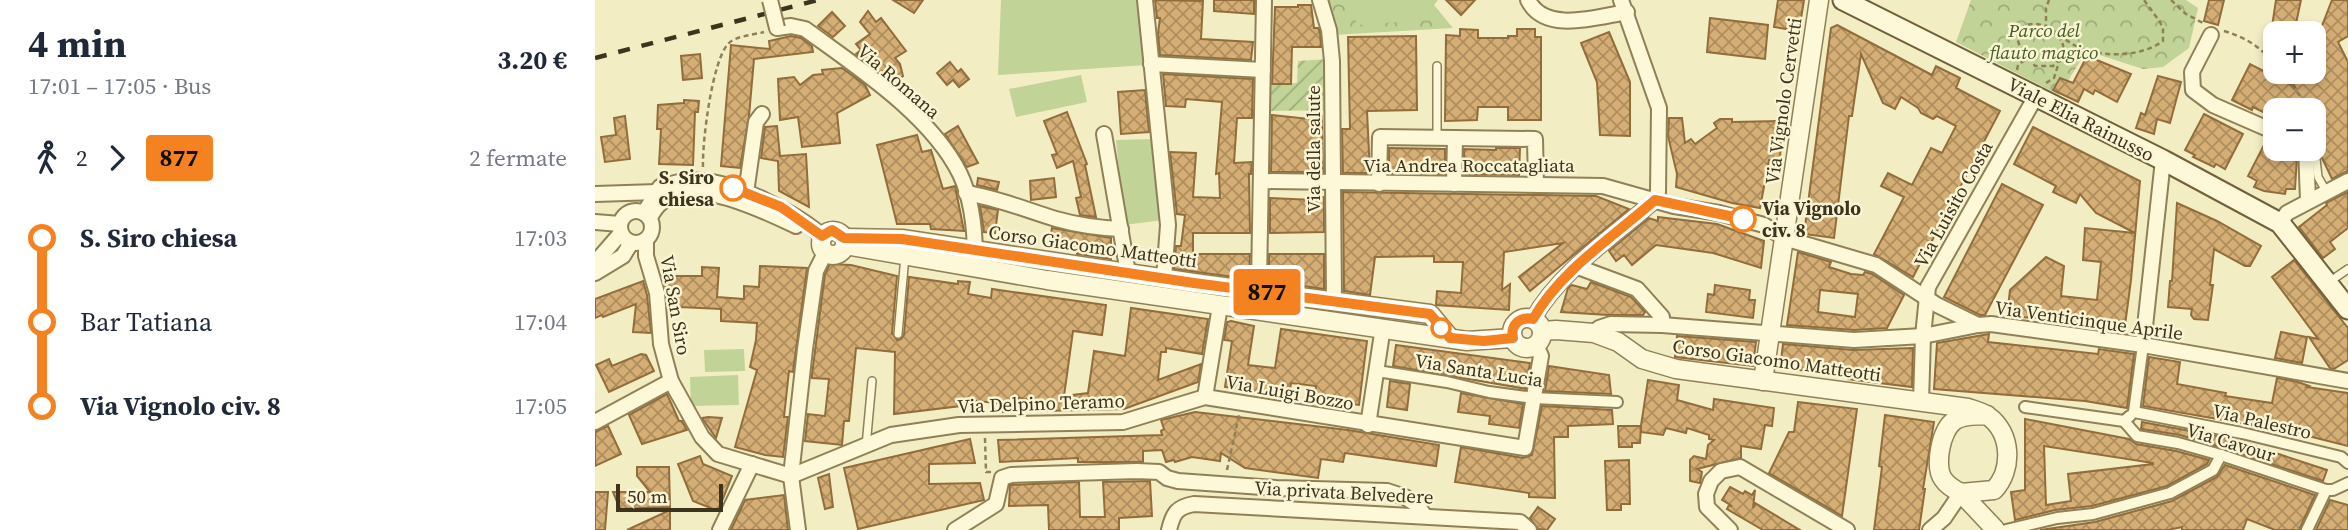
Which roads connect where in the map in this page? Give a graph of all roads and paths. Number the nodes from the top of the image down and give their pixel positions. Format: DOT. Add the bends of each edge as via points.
graph roads {
  1 [pos="770,0"];
  2 [pos="1145,0"];
  3 [pos="1264,0"];
  4 [pos="1320,0"];
  5 [pos="1528,0"];
  6 [pos="1819,0"];
  7 [pos="1843,0"];
  8 [pos="2049,0"];
  9 [pos="2144,0"];
  10 [pos="1624,6"];
  11 [pos="2046,26"];
  12 [pos="777,28"];
  13 [pos="2211,35"];
  14 [pos="2065,54"];
  15 [pos="2029,57"];
  16 [pos="1151,64"];
  17 [pos="1437,66"];
  18 [pos="1263,70"];
  19 [pos="2015,76"];
  20 [pos="2291,84"];
  21 [pos="2040,92"];
  22 [pos="2301,98"];
  23 [pos="762,114"];
  24 [pos="2263,127"];
  25 [pos="1104,134"];
  26 [pos="1437,137"];
  27 [pos="1455,138"];
  28 [pos="2163,160"];
  29 [pos="2311,161"];
  30 [pos="2313,161"];
  31 [pos="704,181"];
  32 [pos="1262,181"];
  33 [pos="2348,181"];
  34 [pos="1331,183"];
  35 [pos="1379,184"];
  36 [pos="1454,184"];
  37 [pos="1536,184"];
  38 [pos="657,191"];
  39 [pos="2326,191"];
  40 [pos="746,193"];
  41 [pos="966,193"];
  42 [pos="595,194"];
  43 [pos="1655,200"];
  44 [pos="2308,200"];
  45 [pos="647,216"];
  46 [pos="2280,223"];
  47 [pos="1121,229"];
  48 [pos="614,231"];
  49 [pos="1784,238"];
  50 [pos="845,242"];
  51 [pos="822,244"];
  52 [pos="646,248"];
  53 [pos="903,255"];
  54 [pos="623,257"];
  55 [pos="975,259"];
  56 [pos="595,263"];
  57 [pos="1578,267"];
  58 [pos="2348,269"];
  59 [pos="595,273"];
  60 [pos="1128,273"];
  61 [pos="1164,278"];
  62 [pos="2328,282"];
  63 [pos="1262,291"];
  64 [pos="1926,298"];
  65 [pos="1334,300"];
  66 [pos="1220,306"];
  67 [pos="896,308"];
  68 [pos="2348,309"];
  69 [pos="1261,312"];
  70 [pos="1662,324"];
  71 [pos="1978,324"];
  72 [pos="1383,327"];
  73 [pos="1537,332"];
  74 [pos="1594,333"];
  75 [pos="1770,333"];
  76 [pos="898,334"];
  77 [pos="1923,336"];
  78 [pos="1450,338"];
  79 [pos="1513,338"];
  80 [pos="2143,345"];
  81 [pos="1377,371"];
  82 [pos="671,381"];
  83 [pos="872,381"];
  84 [pos="1763,381"];
  85 [pos="2345,381"];
  86 [pos="1205,397"];
  87 [pos="1534,398"];
  88 [pos="1617,402"];
  89 [pos="1926,402"];
  90 [pos="1243,404"];
  91 [pos="2025,407"];
  92 [pos="2134,412"];
  93 [pos="1987,415"];
  94 [pos="2125,421"];
  95 [pos="595,422"];
  96 [pos="985,424"];
  97 [pos="1369,425"];
  98 [pos="1945,431"];
  99 [pos="866,446"];
  100 [pos="2221,455"];
  101 [pos="2344,460"];
  102 [pos="752,464"];
  103 [pos="792,476"];
  104 [pos="1007,477"];
  105 [pos="2348,483"];
  106 [pos="1224,484"];
  107 [pos="1994,490"];
  108 [pos="2329,490"];
  109 [pos="1961,493"];
  110 [pos="1425,516"];
  111 [pos="720,530"];
  112 [pos="798,530"];
  113 [pos="955,530"];
  114 [pos="1169,530"];
  115 [pos="1529,530"];
  116 [pos="1730,530"];
  117 [pos="1847,530"];
  118 [pos="1930,530"];
  119 [pos="1999,530"];
  120 [pos="2307,530"];
  1 -- 12 [label="street, bridge"];
  2 -- 16 [label="street"];
  3 -- 18 [label="street"];
  4 -- 34 [label="street, Via della salute" via="1332,61"];
  5 -- 10 [label="street" via="1539,16 1550,19 1567,20"];
  6 -- 49 [label="street, Via Vignolo Cervetti"];
  7 -- 21 [label="main road, Viale Elia Rainusso"];
  8 -- 11 [label="path"];
  9 -- 11 [label="path" via="2163,29 2163,41 2152,49 2122,54 2078,47"];
  10 -- 43 [label="street" via="1658,108"];
  11 -- 14 [label="path" via="2062,41"];
  11 -- 15 [label="path" via="2033,22 2020,31 2017,40"];
  12 -- 31 [label="path" via="726,46 718,64 706,128"];
  12 -- 41 [label="street, Via Romana" via="805,29 907,108 948,154"];
  13 -- 24 [label="street" via="2192,72 2193,90 2213,105"];
  14 -- 15 [label="path" via="2053,66 2035,66"];
  14 -- 21 [label="path" via="2055,78"];
  15 -- 19 [label="path" via="2018,65"];
  16 -- 18 [label="street"];
  16 -- 61 [label="street" via="1168,225"];
  17 -- 26 [label="lane"];
  18 -- 32 [label="street"];
  20 -- 22 [label="path"];
  21 -- 28 [label="main road, Viale Elia Rainusso"];
  21 -- 64 [label="street, Via Luisito Costa"];
  23 -- 40 [label="street" via="756,122"];
  25 -- 47 [label="street"];
  26 -- 27 [label="street"];
  26 -- 35 [label="street" via="1380,136"];
  27 -- 36 [label="street"];
  27 -- 37 [label="street" via="1535,139"];
  28 -- 46 [label="main road, Viale Elia Rainusso"];
  28 -- 80 [label="street"];
  29 -- 44 [label="street"];
  30 -- 39 [label="lane"];
  31 -- 38 [label="street" via="680,181"];
  31 -- 40 [label="street"];
  32 -- 34 [label="street, Via Andrea Roccatagliata"];
  32 -- 63 [label="street"];
  33 -- 39 [label="street"];
  34 -- 35 [label="street, Via Andrea Roccatagliata"];
  34 -- 65 [label="street, Via della salute"];
  35 -- 36 [label="street, Via Andrea Roccatagliata"];
  36 -- 37 [label="street, Via Andrea Roccatagliata"];
  37 -- 43 [label="street, Via Andrea Roccatagliata" via="1603,186"];
  38 -- 42 [label="street"];
  38 -- 45 [label="street"];
  39 -- 44 [label="street"];
  40 -- 51 [label="street" via="781,207"];
  41 -- 47 [label="street" via="1056,219"];
  41 -- 55 [label="street, Via Romana"];
  43 -- 49 [label="street, Via Andrea Roccatagliata" via="1764,225"];
  43 -- 57 [label="street"];
  44 -- 46 [label="street"];
  45 -- 48 [label="street" via="629,212"];
  45 -- 51 [label="street" via="671,195 711,194 757,208 801,228"];
  45 -- 52 [label="street" via="652,233"];
  46 -- 62 [label="main road"];
  47 -- 60 [label="street"];
  48 -- 52 [label="street"];
  48 -- 54 [label="street"];
  48 -- 56 [label="street"];
  49 -- 64 [label="street, Via Andrea Roccatagliata" via="1876,265"];
  49 -- 75 [label="street, Via Vignolo Cervetti"];
  50 -- 51 [label="street" via="833,256"];
  50 -- 53 [label="street, Corso Giacomo Matteotti"];
  50 -- 55 [label="street, Corso Giacomo Matteotti" via="902,239"];
  51 -- 103 [label="street"];
  52 -- 54 [label="street"];
  52 -- 82 [label="street, Via San Siro"];
  53 -- 55 [label="street, Corso Giacomo Matteotti"];
  53 -- 67 [label="lane"];
  53 -- 76 [label="lane"];
  54 -- 59 [label="street"];
  55 -- 60 [label="street, Corso Giacomo Matteotti"];
  55 -- 66 [label="street, Corso Giacomo Matteotti"];
  57 -- 70 [label="street" via="1636,289 1662,317"];
  57 -- 73 [label="street" via="1545,298"];
  58 -- 62 [label="lane"];
  60 -- 61 [label="street, Corso Giacomo Matteotti"];
  61 -- 63 [label="street, Corso Giacomo Matteotti"];
  62 -- 68 [label="main road"];
  63 -- 65 [label="street, Corso Giacomo Matteotti"];
  63 -- 69 [label="street"];
  64 -- 71 [label="street, Via Andrea Roccatagliata"];
  64 -- 77 [label="street, Via Luisito Costa"];
  65 -- 78 [label="street, Corso Giacomo Matteotti" via="1430,314"];
  66 -- 69 [label="street, Corso Giacomo Matteotti"];
  66 -- 86 [label="street"];
  69 -- 72 [label="street, Corso Giacomo Matteotti"];
  70 -- 74 [label="street, Via Venticinque Aprile" via="1611,324"];
  70 -- 75 [label="street, Via Venticinque Aprile"];
  71 -- 77 [label="street, Via Venticinque Aprile"];
  71 -- 80 [label="street, Via Venticinque Aprile"];
  72 -- 78 [label="street, Corso Giacomo Matteotti"];
  72 -- 81 [label="street"];
  73 -- 74 [label="street, Corso Giacomo Matteotti"];
  73 -- 79 [label="street" via="1531,348 1520,347"];
  73 -- 79 [label="street" via="1524,318 1513,328"];
  73 -- 87 [label="street" via="1541,356"];
  74 -- 84 [label="street, Corso Giacomo Matteotti" via="1654,363"];
  75 -- 77 [label="street, Via Venticinque Aprile" via="1854,340"];
  75 -- 84 [label="street, Via Vignolo Cervetti"];
  77 -- 89 [label="street, Via Luisito Costa"];
  78 -- 79 [label="street, Corso Giacomo Matteotti"];
  80 -- 85 [label="street, Via Venticinque Aprile"];
  80 -- 92 [label="street"];
  81 -- 87 [label="street, Via Santa Lucia"];
  81 -- 97 [label="street"];
  82 -- 95 [label="street"];
  82 -- 102 [label="street, Via San Siro" via="702,437 718,454"];
  83 -- 99 [label="lane"];
  84 -- 89 [label="street, Corso Giacomo Matteotti"];
  86 -- 90 [label="street, Via Luigi Bozzo"];
  86 -- 96 [label="street, Via Delpino Teramo" via="1123,422"];
  87 -- 88 [label="street, Via Santa Lucia"];
  87 -- 97 [label="street, Via Luigi Bozzo" via="1525,449"];
  89 -- 93 [label="street, Corso Giacomo Matteotti"];
  89 -- 98 [label="street" via="1944,416"];
  90 -- 97 [label="street, Via Luigi Bozzo"];
  90 -- 106 [label="path"];
  91 -- 94 [label="street"];
  92 -- 94 [label="street"];
  92 -- 101 [label="street, Via Palestro" via="2242,433"];
  93 -- 98 [label="street" via="1958,418"];
  93 -- 107 [label="street" via="2007,447 2006,469"];
  94 -- 100 [label="street, Via Cavour" via="2137,436"];
  96 -- 99 [label="street, Via Delpino Teramo" via="891,435"];
  96 -- 104 [label="path" via="986,472"];
  98 -- 109 [label="street" via="1939,469 1942,479"];
  99 -- 103 [label="street, Via Delpino Teramo"];
  100 -- 108 [label="street, Via Cavour"];
  100 -- 119 [label="street" via="2213,470 2170,493 2093,514"];
  102 -- 103 [label="street, Via San Siro"];
  102 -- 111 [label="street"];
  103 -- 112 [label="street"];
  104 -- 106 [label="street" via="1137,471 1159,472 1178,481"];
  104 -- 113 [label="street" via="1002,478 996,504"];
  105 -- 108 [label="street"];
  106 -- 110 [label="street" via="1387,491 1411,500"];
  107 -- 109 [label="street"];
  107 -- 119 [label="street"];
  108 -- 120 [label="street"];
  109 -- 118 [label="street"];
  109 -- 119 [label="street"];
  110 -- 114 [label="street, Via privata Belvedere" via="1194,504 1180,507"];
  110 -- 115 [label="street, Via privata Belvedere" via="1520,522"];
  116 -- 117 [label="street" via="1707,507 1706,494 1721,471 1741,467"];
}
